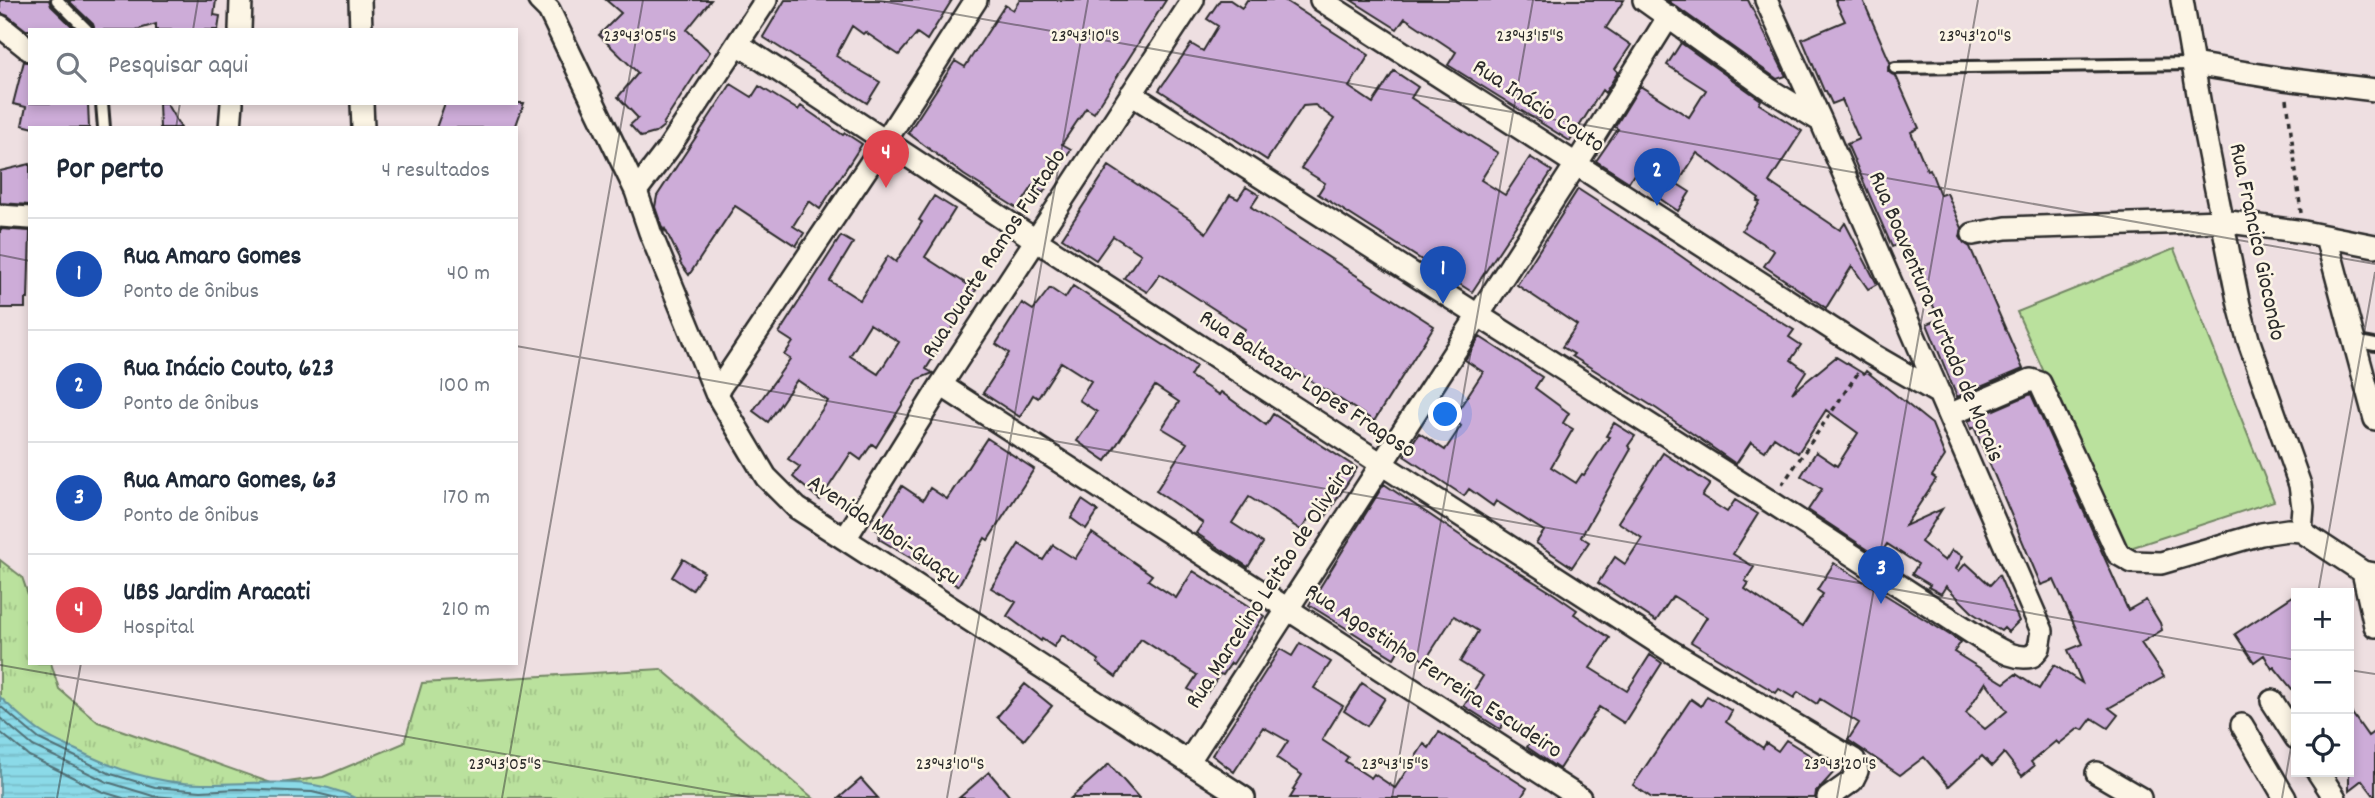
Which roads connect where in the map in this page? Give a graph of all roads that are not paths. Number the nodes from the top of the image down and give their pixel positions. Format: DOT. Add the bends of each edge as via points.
graph roads {
  1 [pos="58,0"];
  2 [pos="241,0"];
  3 [pos="360,0"];
  4 [pos="766,0"];
  5 [pos="976,0"];
  6 [pos="1193,0"];
  7 [pos="1321,0"];
  8 [pos="1644,0"];
  9 [pos="1766,0"];
  10 [pos="2182,0"];
  11 [pos="548,3"];
  12 [pos="1669,16"];
  13 [pos="0,26"];
  14 [pos="85,28"];
  15 [pos="240,28"];
  16 [pos="361,28"];
  17 [pos="738,44"];
  18 [pos="28,48"];
  19 [pos="2193,64"];
  20 [pos="1895,68"];
  21 [pos="2375,90"];
  22 [pos="1131,94"];
  23 [pos="102,105"];
  24 [pos="232,105"];
  25 [pos="362,105"];
  26 [pos="1821,121"];
  27 [pos="104,126"];
  28 [pos="230,126"];
  29 [pos="363,126"];
  30 [pos="886,140"];
  31 [pos="1577,163"];
  32 [pos="636,191"];
  33 [pos="0,216"];
  34 [pos="28,218"];
  35 [pos="2222,221"];
  36 [pos="1973,234"];
  37 [pos="2326,237"];
  38 [pos="1037,241"];
  39 [pos="2375,246"];
  40 [pos="1477,316"];
  41 [pos="2353,341"];
  42 [pos="2375,345"];
  43 [pos="941,385"];
  44 [pos="716,393"];
  45 [pos="1940,394"];
  46 [pos="1949,415"];
  47 [pos="2375,419"];
  48 [pos="1381,464"];
  49 [pos="2301,531"];
  50 [pos="845,539"];
  51 [pos="2369,573"];
  52 [pos="1287,609"];
  53 [pos="2374,616"];
  54 [pos="2272,701"];
  55 [pos="2242,725"];
  56 [pos="2291,730"];
  57 [pos="1189,761"];
  58 [pos="2097,773"];
  59 [pos="2321,777"];
  60 [pos="1244,798"];
  61 [pos="1580,798"];
  62 [pos="1828,798"];
  63 [pos="2140,798"];
  64 [pos="2285,798"];
  65 [pos="2335,798"];
  1 -- 14 [label="lane"];
  2 -- 15 [label="street"];
  3 -- 16 [label="street"];
  4 -- 17 [label="street"];
  5 -- 30 [label="street"];
  6 -- 22 [label="street, Rua Duarte Ramos Furtado"];
  7 -- 31 [label="street, Rua Inácio Couto"];
  8 -- 12 [label="street"];
  9 -- 26 [label="street, Rua Boaventura Furtado de Morais"];
  10 -- 19 [label="street, Rua Francico Giocondo"];
  11 -- 32 [label="street, Avenida Mboi-Guaçu"];
  12 -- 26 [label="street"];
  12 -- 31 [label="street, Rua Marcelino Leitão de Oliveira"];
  13 -- 18 [label="street"];
  17 -- 30 [label="street, Rua Baltazar Lopes Fragoso"];
  17 -- 32 [label="street"];
  19 -- 20 [label="lane"];
  19 -- 21 [label="street"];
  19 -- 35 [label="street, Rua Francico Giocondo"];
  22 -- 38 [label="street, Rua Duarte Ramos Furtado"];
  22 -- 40 [label="street"];
  23 -- 27 [label="lane"];
  24 -- 28 [label="street"];
  25 -- 29 [label="street"];
  26 -- 45 [label="street, Rua Boaventura Furtado de Morais"];
  30 -- 38 [label="street, Rua Baltazar Lopes Fragoso"];
  30 -- 44 [label="street"];
  31 -- 40 [label="street, Rua Marcelino Leitão de Oliveira"];
  31 -- 45 [label="street, Rua Inácio Couto"];
  32 -- 44 [label="street, Avenida Mboi-Guaçu"];
  33 -- 34 [label="street"];
  35 -- 36 [label="street" via="2006,228"];
  35 -- 37 [label="street"];
  35 -- 49 [label="street, Rua Francico Giocondo" via="2248,339 2300,485"];
  37 -- 39 [label="street"];
  37 -- 41 [label="street"];
  38 -- 43 [label="street, Rua Duarte Ramos Furtado"];
  38 -- 48 [label="street, Rua Baltazar Lopes Fragoso"];
  40 -- 46 [label="street, Rua Boaventura Furtado de Morais" via="1986,642 2007,654 2032,656 2039,648 2042,631"];
  40 -- 48 [label="street, Rua Marcelino Leitão de Oliveira"];
  41 -- 42 [label="lane"];
  41 -- 47 [label="street"];
  43 -- 50 [label="street, Rua Duarte Ramos Furtado"];
  43 -- 52 [label="street, Rua Agostinho Ferreira Escudeiro"];
  44 -- 50 [label="street, Avenida Mboi-Guaçu" via="766,477 797,508"];
  45 -- 46 [label="street, Rua Boaventura Furtado de Morais"];
  46 -- 49 [label="street" via="2031,380 2040,383 2118,554 2132,562 2161,563 2268,532"];
  48 -- 52 [label="street, Rua Marcelino Leitão de Oliveira"];
  48 -- 62 [label="street, Rua Baltazar Lopes Fragoso" via="1672,652 1854,760 1857,771 1852,781"];
  49 -- 51 [label="street"];
  50 -- 57 [label="street, Avenida Mboi-Guaçu"];
  51 -- 53 [label="street"];
  52 -- 57 [label="street, Rua Marcelino Leitão de Oliveira"];
  52 -- 61 [label="street, Rua Agostinho Ferreira Escudeiro"];
  54 -- 56 [label="street"];
  55 -- 64 [label="street"];
  57 -- 60 [label="street, Avenida Mboi-Guaçu"];
  58 -- 63 [label="street"];
  59 -- 65 [label="street"];
}
